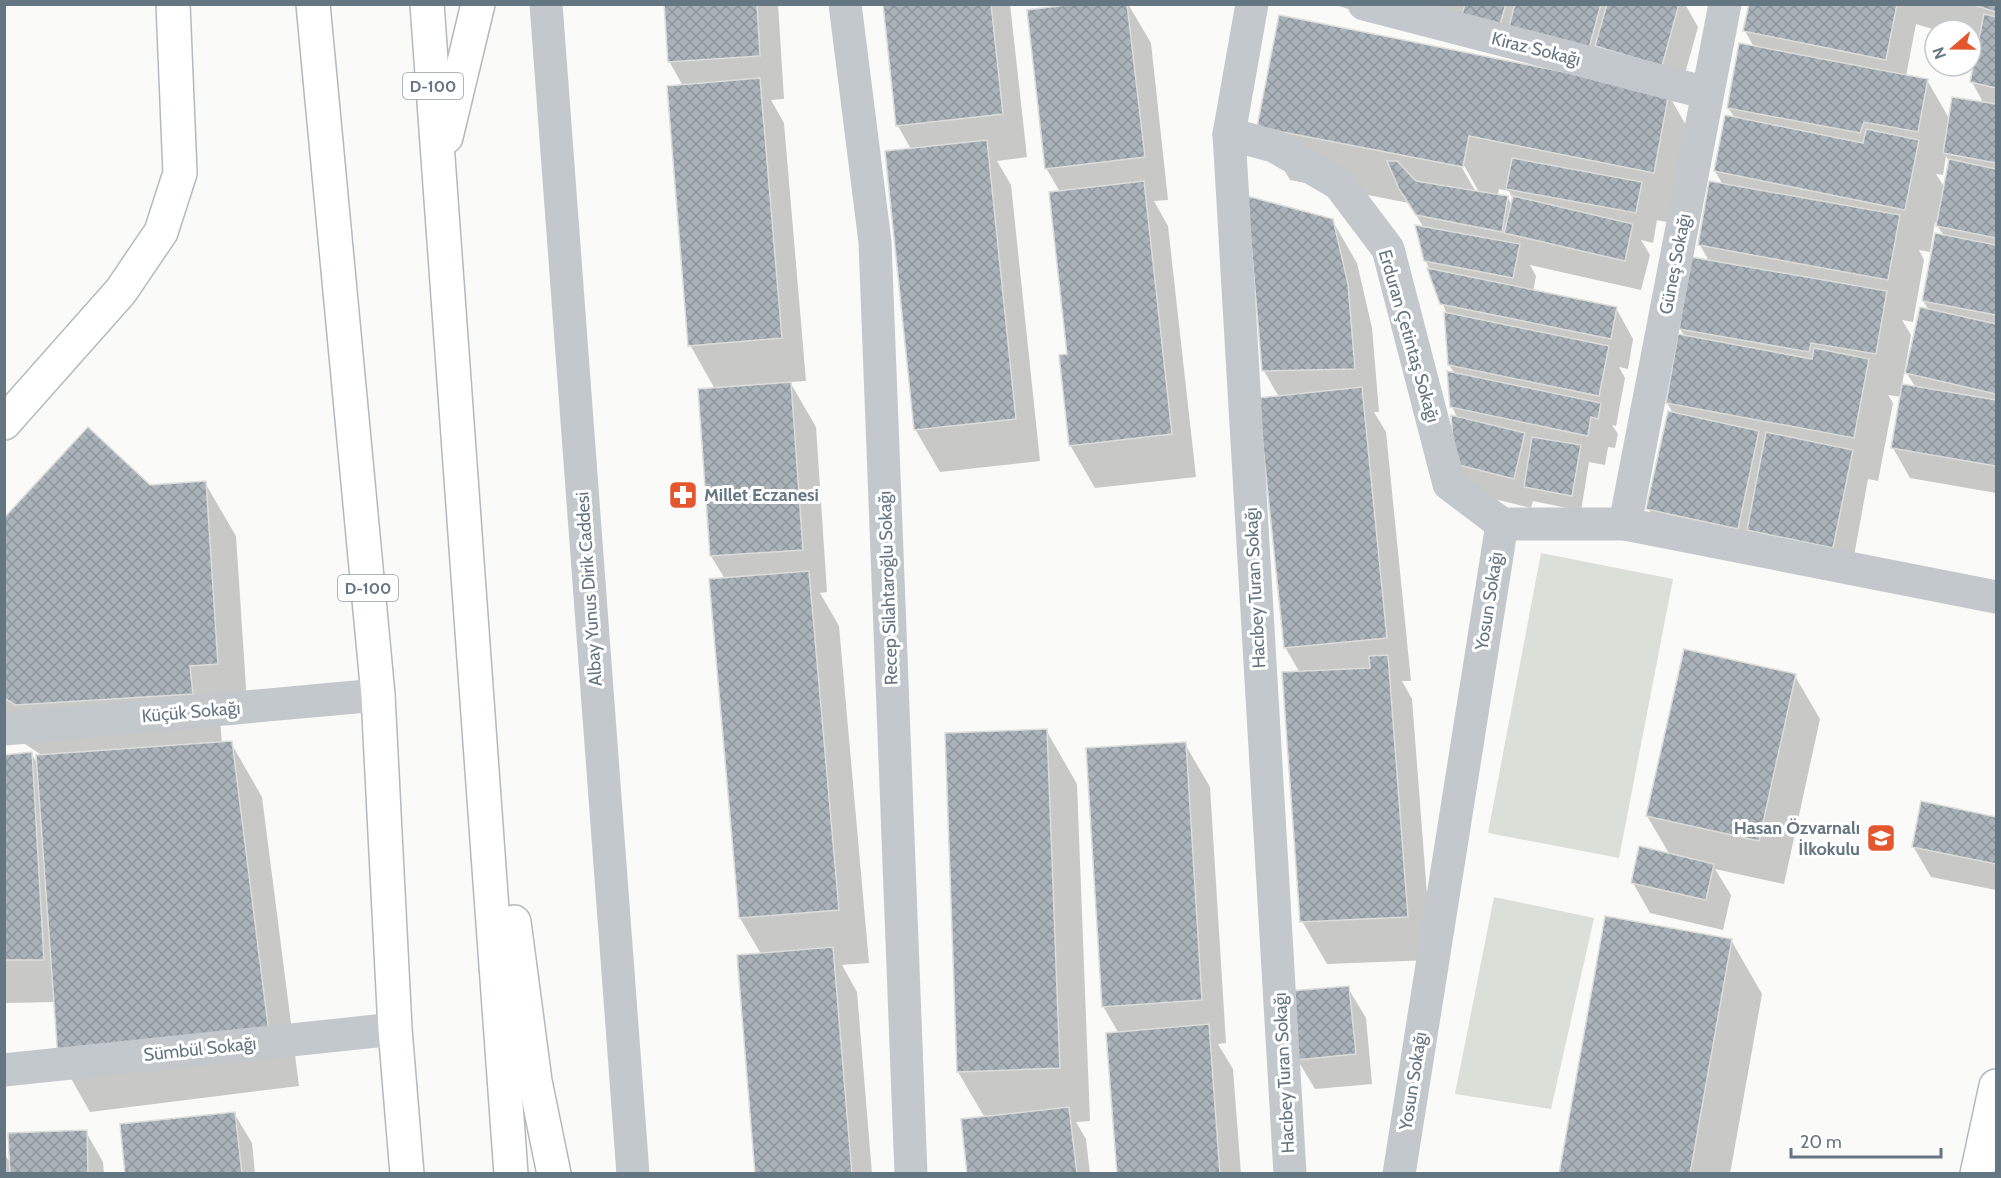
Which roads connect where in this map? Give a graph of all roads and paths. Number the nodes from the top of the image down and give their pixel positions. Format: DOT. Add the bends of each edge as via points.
graph roads {
  1 [pos="173,4"];
  2 [pos="313,4"];
  3 [pos="427,4"];
  4 [pos="478,4"];
  5 [pos="546,4"];
  6 [pos="845,4"];
  7 [pos="1252,4"];
  8 [pos="1364,4"];
  9 [pos="1725,4"];
  10 [pos="1707,93"];
  11 [pos="1229,134"];
  12 [pos="439,168"];
  13 [pos="4,423"];
  14 [pos="1502,524"];
  15 [pos="1625,524"];
  16 [pos="469,572"];
  17 [pos="1996,597"];
  18 [pos="378,695"];
  19 [pos="4,729"];
  20 [pos="395,1029"];
  21 [pos="4,1070"];
  22 [pos="1996,1086"];
  23 [pos="407,1173"];
  24 [pos="511,1173"];
  25 [pos="555,1173"];
  26 [pos="633,1173"];
  27 [pos="911,1173"];
  28 [pos="1290,1173"];
  29 [pos="1399,1173"];
  30 [pos="1977,1173"];
  1 -- 13 [label="main road" via="180,173 161,232 121,291"];
  2 -- 18 [label="main road, D-100"];
  3 -- 12 [label="main road, D-100"];
  4 -- 12 [label="main road"];
  5 -- 26 [label="street, Albay Yunus Dirik Caddesi"];
  6 -- 27 [label="street, Recep Silahtaroğlu Sokağı" via="875,242"];
  7 -- 11 [label="street, Hacıbey Turan Sokağı"];
  8 -- 10 [label="street, Kiraz Sokağı"];
  9 -- 10 [label="street, Güneş Sokağı"];
  10 -- 15 [label="street, Güneş Sokağı"];
  11 -- 14 [label="street, Erduran Çetintaş Sokağı" via="1274,146 1339,184 1388,249 1449,484"];
  11 -- 28 [label="street, Hacıbey Turan Sokağı"];
  12 -- 16 [label="main road, D-100"];
  14 -- 15 [label="street"];
  14 -- 29 [label="street, Yosun Sokağı"];
  15 -- 17 [label="street"];
  16 -- 24 [label="main road, D-100"];
  16 -- 25 [label="main road" via="535,1081"];
  18 -- 19 [label="street, Küçük Sokağı"];
  18 -- 20 [label="main road, D-100"];
  20 -- 21 [label="street, Sümbül Sokağı"];
  20 -- 23 [label="main road, D-100"];
  22 -- 30 [label="main road"];
}
